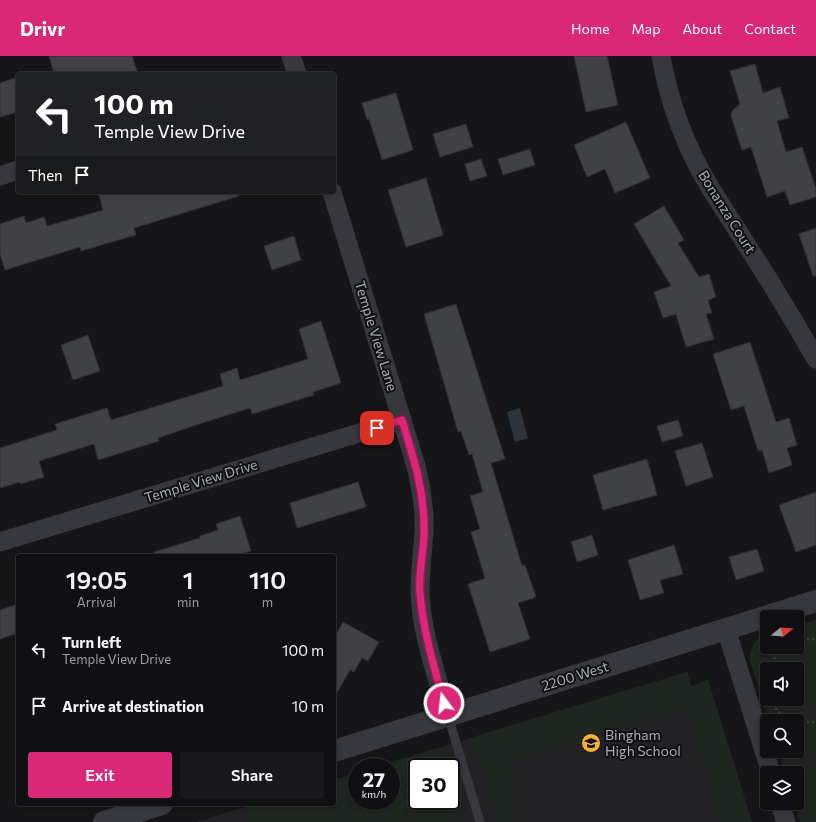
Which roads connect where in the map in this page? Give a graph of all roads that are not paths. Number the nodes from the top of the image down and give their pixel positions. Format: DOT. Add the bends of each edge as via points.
graph roads {
  1 [pos="291,56"];
  2 [pos="661,56"];
  3 [pos="295,72"];
  4 [pos="16,171"];
  5 [pos="0,176"];
  6 [pos="333,194"];
  7 [pos="816,359"];
  8 [pos="402,420"];
  9 [pos="0,542"];
  10 [pos="816,601"];
  11 [pos="726,629"];
  12 [pos="448,716"];
  13 [pos="336,750"];
  14 [pos="769,766"];
  15 [pos="156,806"];
  16 [pos="782,810"];
  17 [pos="104,822"];
  18 [pos="480,822"];
  19 [pos="786,822"];
  1 -- 3 [label="street"];
  2 -- 7 [label="street, Bonanza Court" via="672,100 695,160"];
  4 -- 5 [label="street"];
  6 -- 8 [label="street, Temple View Lane"];
  8 -- 9 [label="street, Temple View Drive"];
  8 -- 12 [label="street, Temple View Lane" via="423,496 424,528 420,590 423,618"];
  10 -- 11 [label="street, 2200 West"];
  11 -- 12 [label="street, 2200 West"];
  11 -- 14 [label="street"];
  12 -- 13 [label="street, 2200 West"];
  12 -- 18 [label="lane"];
  15 -- 17 [label="street"];
  16 -- 19 [label="street"];
}
